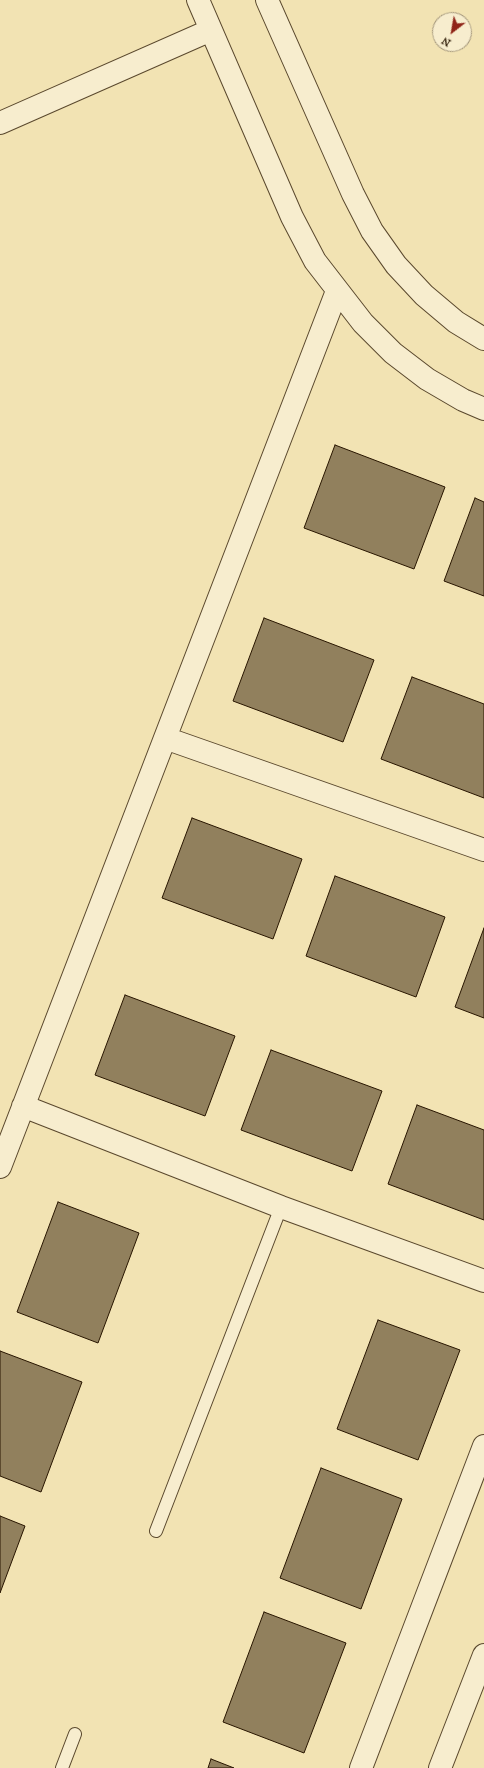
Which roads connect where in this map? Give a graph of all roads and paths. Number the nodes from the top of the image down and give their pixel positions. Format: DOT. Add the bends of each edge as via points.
graph roads {
  1 [pos="198,0"];
  2 [pos="267,0"];
  3 [pos="211,30"];
  4 [pos="0,124"];
  5 [pos="337,291"];
  6 [pos="484,339"];
  7 [pos="484,409"];
  8 [pos="165,738"];
  9 [pos="484,850"];
  10 [pos="23,1106"];
  11 [pos="0,1167"];
  12 [pos="281,1207"];
  13 [pos="484,1281"];
  14 [pos="484,1446"];
  15 [pos="156,1531"];
  16 [pos="484,1655"];
  17 [pos="75,1734"];
  18 [pos="62,1768"];
  19 [pos="360,1768"];
  20 [pos="440,1768"];
  1 -- 3 [label="street"];
  2 -- 6 [label="street" via="372,231 396,265 424,295 456,322"];
  3 -- 4 [label="street"];
  3 -- 5 [label="street" via="292,217 315,261"];
  5 -- 7 [label="street" via="363,323 393,353 427,378 463,400"];
  5 -- 8 [label="street"];
  8 -- 9 [label="street"];
  8 -- 10 [label="street"];
  10 -- 11 [label="street"];
  10 -- 12 [label="street"];
  12 -- 13 [label="street"];
  12 -- 15 [label="lane"];
  14 -- 19 [label="street"];
  16 -- 20 [label="street"];
  17 -- 18 [label="lane"];
}
